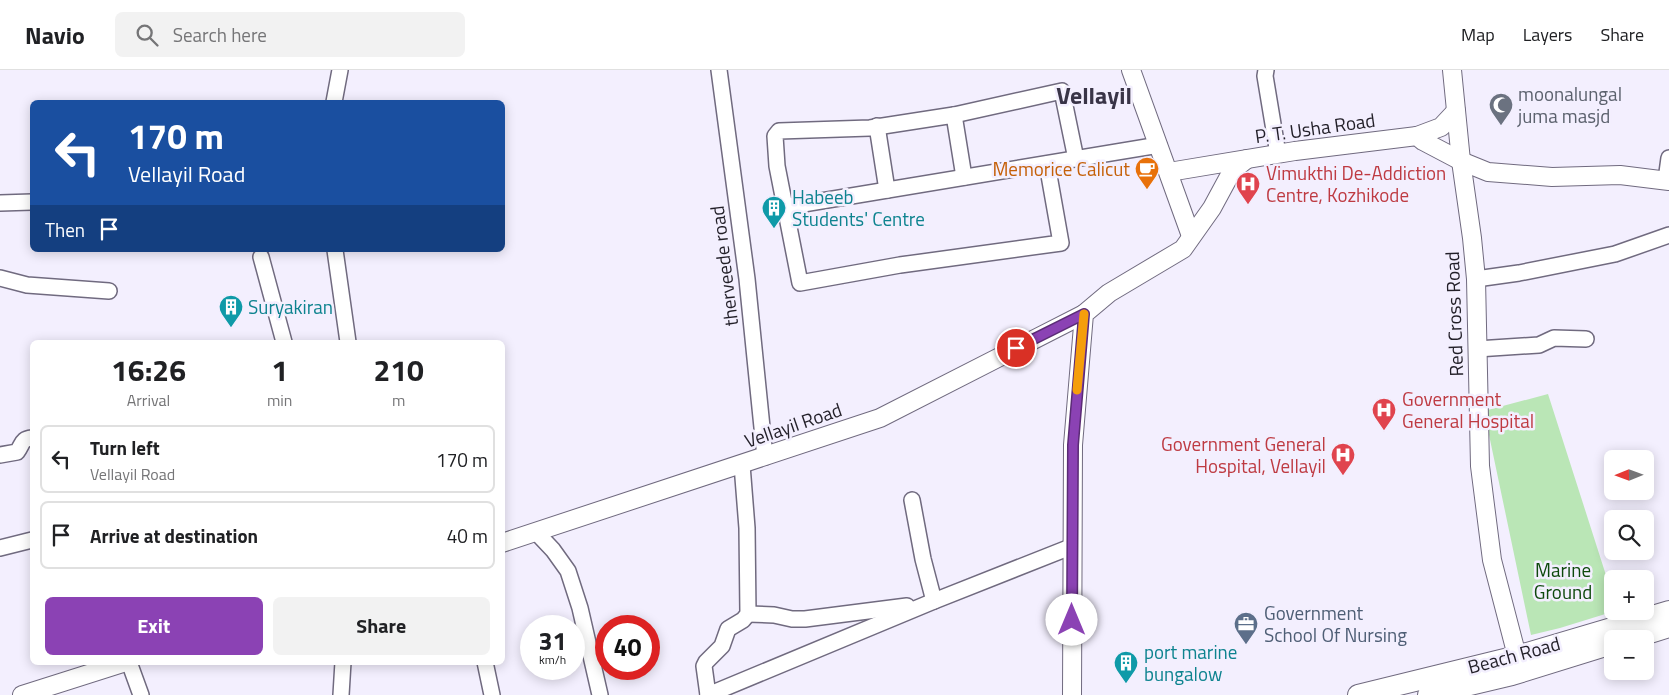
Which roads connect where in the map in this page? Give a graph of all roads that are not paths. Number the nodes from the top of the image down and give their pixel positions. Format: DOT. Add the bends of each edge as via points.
graph roads {
  1 [pos="340,70"];
  2 [pos="719,70"];
  3 [pos="1131,70"];
  4 [pos="1266,70"];
  5 [pos="1452,70"];
  6 [pos="334,100"];
  7 [pos="1456,111"];
  8 [pos="954,115"];
  9 [pos="877,126"];
  10 [pos="1417,136"];
  11 [pos="1159,145"];
  12 [pos="1278,154"];
  13 [pos="1669,158"];
  14 [pos="1076,159"];
  15 [pos="1247,159"];
  16 [pos="1461,161"];
  17 [pos="1047,164"];
  18 [pos="1169,172"];
  19 [pos="964,177"];
  20 [pos="1667,180"];
  21 [pos="887,190"];
  22 [pos="30,202"];
  23 [pos="0,203"];
  24 [pos="785,207"];
  25 [pos="1669,235"];
  26 [pos="1192,236"];
  27 [pos="335,252"];
  28 [pos="261,257"];
  29 [pos="0,278"];
  30 [pos="1476,279"];
  31 [pos="109,291"];
  32 [pos="1084,314"];
  33 [pos="1586,339"];
  34 [pos="283,340"];
  35 [pos="348,340"];
  36 [pos="1477,349"];
  37 [pos="30,438"];
  38 [pos="0,455"];
  39 [pos="765,457"];
  40 [pos="742,465"];
  41 [pos="912,500"];
  42 [pos="536,532"];
  43 [pos="30,540"];
  44 [pos="505,542"];
  45 [pos="1073,546"];
  46 [pos="0,548"];
  47 [pos="930,602"];
  48 [pos="1669,611"];
  49 [pos="748,614"];
  50 [pos="1669,627"];
  51 [pos="1654,632"];
  52 [pos="1604,646"];
  53 [pos="1521,663"];
  54 [pos="118,665"];
  55 [pos="129,665"];
  56 [pos="344,665"];
  57 [pos="486,665"];
  58 [pos="22,695"];
  59 [pos="141,695"];
  60 [pos="341,695"];
  61 [pos="492,695"];
  62 [pos="600,695"];
  63 [pos="708,695"];
  64 [pos="1072,695"];
  65 [pos="1358,695"];
  66 [pos="1428,695"];
  1 -- 6 [label="street"];
  2 -- 39 [label="street, therveede road" via="747,279"];
  3 -- 11 [label="street"];
  4 -- 12 [label="street"];
  5 -- 7 [label="street, Red Cross Road"];
  7 -- 10 [label="street, P. T. Usha Road" via="1441,127"];
  7 -- 16 [label="street, Red Cross Road"];
  8 -- 9 [label="street"];
  8 -- 14 [label="street" via="1062,91"];
  8 -- 19 [label="street"];
  9 -- 21 [label="street"];
  9 -- 24 [label="street" via="779,131 775,136 777,166"];
  10 -- 12 [label="street, P. T. Usha Road"];
  10 -- 16 [label="street"];
  11 -- 14 [label="street"];
  11 -- 18 [label="street"];
  12 -- 15 [label="street, P. T. Usha Road"];
  13 -- 20 [label="street"];
  14 -- 17 [label="street"];
  15 -- 18 [label="street, P. T. Usha Road"];
  15 -- 26 [label="street, Vellayil Road" via="1232,171"];
  16 -- 20 [label="street" via="1488,172 1552,176 1620,175"];
  16 -- 30 [label="street, Red Cross Road"];
  17 -- 19 [label="street"];
  17 -- 24 [label="street" via="1061,243 800,283"];
  18 -- 26 [label="street"];
  19 -- 21 [label="street"];
  21 -- 24 [label="street"];
  22 -- 23 [label="street"];
  25 -- 30 [label="street" via="1615,254"];
  26 -- 32 [label="street, Vellayil Road" via="1183,249 1109,293"];
  27 -- 35 [label="street"];
  28 -- 34 [label="street"];
  29 -- 31 [label="street" via="27,285"];
  30 -- 36 [label="street, Red Cross Road"];
  32 -- 39 [label="street, Vellayil Road" via="880,418"];
  32 -- 45 [label="street" via="1073,445"];
  33 -- 36 [label="street" via="1554,338 1539,344"];
  36 -- 53 [label="street, Red Cross Road" via="1480,466 1492,560"];
  37 -- 38 [label="street" via="25,439 17,452"];
  39 -- 40 [label="street, Vellayil Road"];
  40 -- 42 [label="street, Vellayil Road"];
  40 -- 49 [label="street"];
  41 -- 47 [label="street"];
  42 -- 44 [label="street, Vellayil Road"];
  42 -- 62 [label="street" via="568,571"];
  43 -- 46 [label="street"];
  45 -- 47 [label="street"];
  45 -- 64 [label="street"];
  47 -- 49 [label="street" via="805,619"];
  47 -- 63 [label="street"];
  48 -- 53 [label="main road, Beach Road"];
  49 -- 63 [label="street" via="728,628 722,646 706,662 704,672"];
  50 -- 51 [label="main road"];
  52 -- 53 [label="main road, Beach Road"];
  53 -- 65 [label="main road, Beach Road"];
  53 -- 66 [label="main road, Beach Road"];
  54 -- 58 [label="street"];
  55 -- 59 [label="street"];
  56 -- 60 [label="street"];
  57 -- 61 [label="street"];
}
